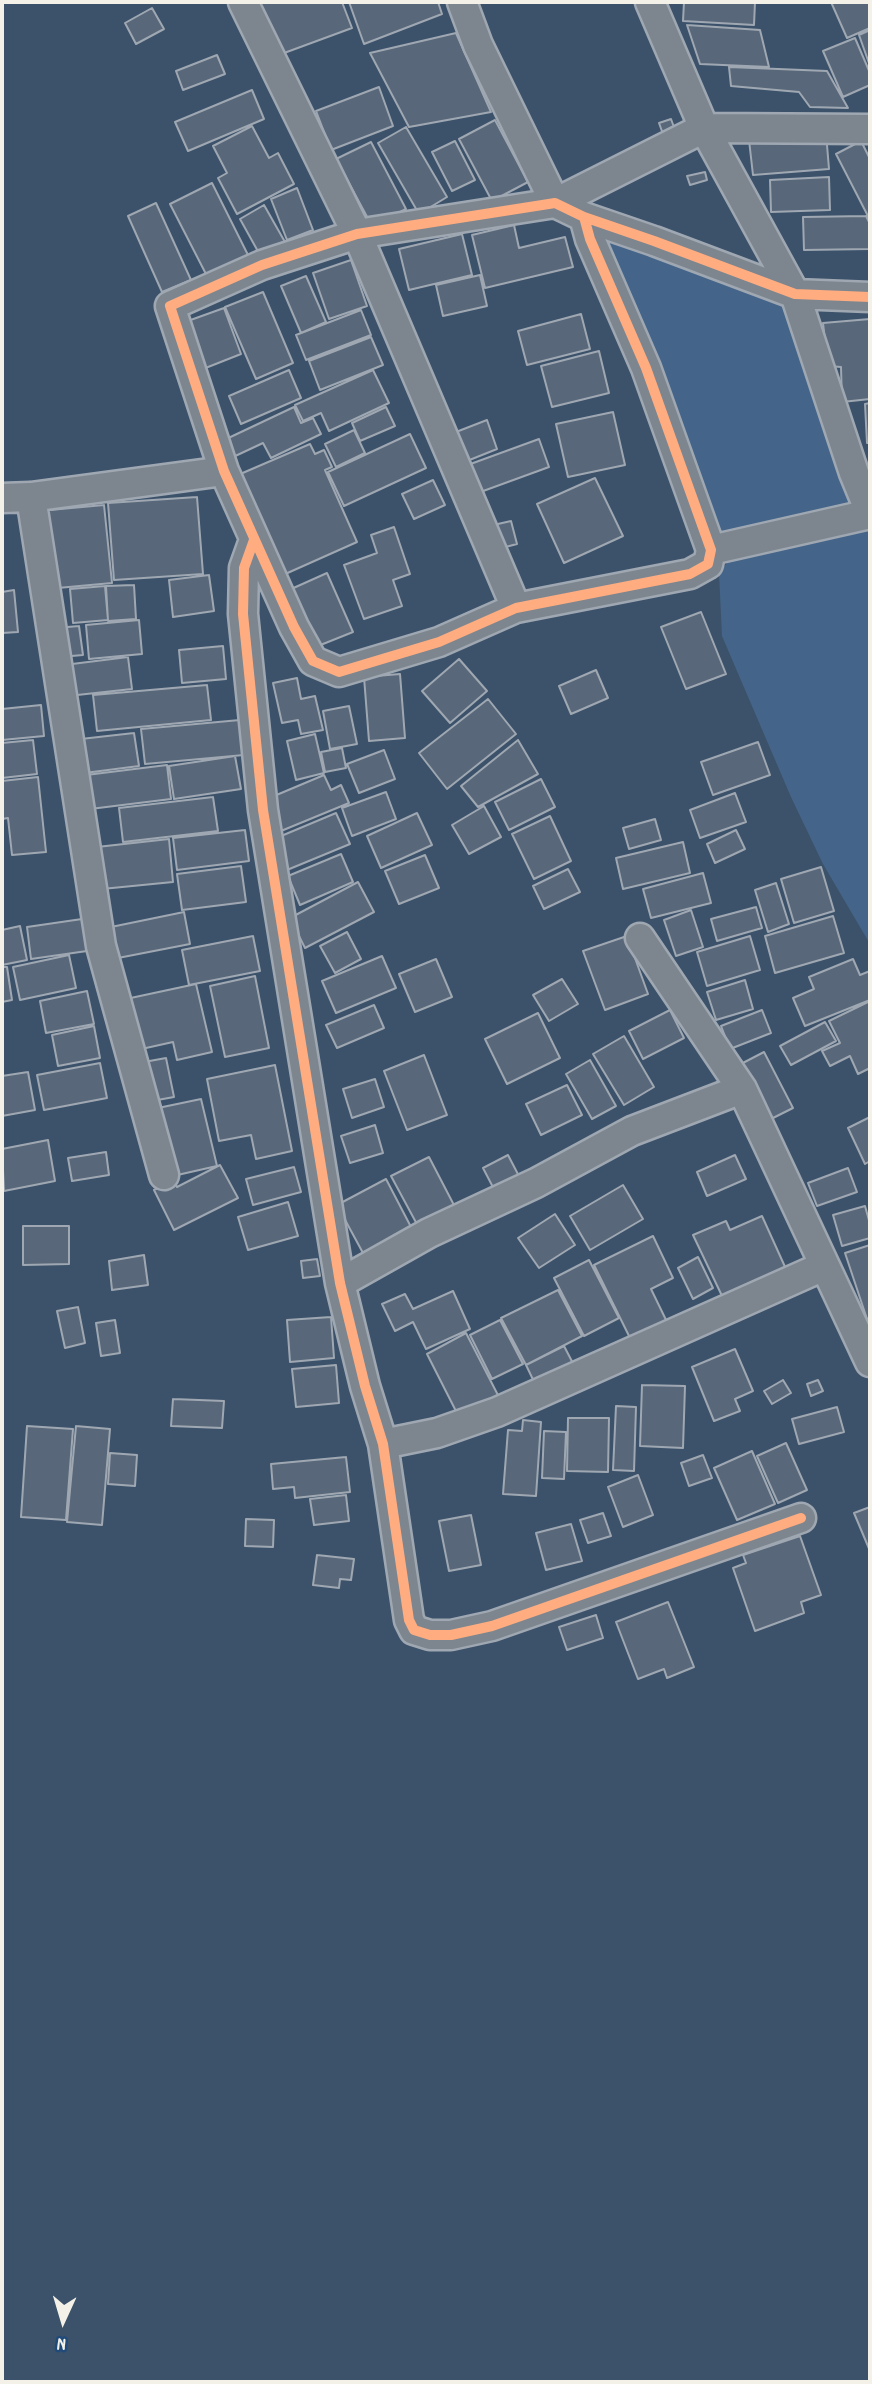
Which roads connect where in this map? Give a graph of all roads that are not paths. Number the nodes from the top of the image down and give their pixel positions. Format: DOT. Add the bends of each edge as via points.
graph roads {
  1 [pos="243,2"];
  2 [pos="462,2"];
  3 [pos="650,2"];
  4 [pos="704,128"];
  5 [pos="870,129"];
  6 [pos="555,203"];
  7 [pos="584,218"];
  8 [pos="357,234"];
  9 [pos="795,294"];
  10 [pos="870,297"];
  11 [pos="224,471"];
  12 [pos="31,497"];
  13 [pos="2,498"];
  14 [pos="870,513"];
  15 [pos="254,540"];
  16 [pos="711,550"];
  17 [pos="516,608"];
  18 [pos="640,938"];
  19 [pos="743,1089"];
  20 [pos="164,1175"];
  21 [pos="824,1266"];
  22 [pos="340,1283"];
  23 [pos="870,1362"];
  24 [pos="383,1444"];
  25 [pos="801,1518"];
  1 -- 8 [label="street"];
  2 -- 6 [label="street" via="478,45"];
  3 -- 4 [label="street"];
  4 -- 5 [label="street"];
  4 -- 6 [label="street"];
  4 -- 9 [label="street"];
  6 -- 7 [label="street"];
  6 -- 8 [label="street"];
  7 -- 9 [label="street"];
  7 -- 16 [label="street" via="646,368"];
  8 -- 11 [label="street" via="262,265 170,306"];
  8 -- 17 [label="street"];
  9 -- 10 [label="street"];
  9 -- 14 [label="street"];
  11 -- 12 [label="street"];
  11 -- 15 [label="street"];
  12 -- 13 [label="street"];
  12 -- 20 [label="street" via="101,946"];
  14 -- 16 [label="street"];
  15 -- 17 [label="street" via="313,661 340,671 439,642"];
  15 -- 22 [label="street" via="244,568 243,614 263,810"];
  16 -- 17 [label="street" via="708,564 690,574"];
  18 -- 19 [label="street"];
  19 -- 21 [label="street"];
  19 -- 22 [label="street" via="632,1131"];
  21 -- 23 [label="street"];
  21 -- 24 [label="street" via="497,1412 438,1433"];
  22 -- 24 [label="street"];
  24 -- 25 [label="street" via="409,1620 414,1630 430,1635 492,1626"];
}
